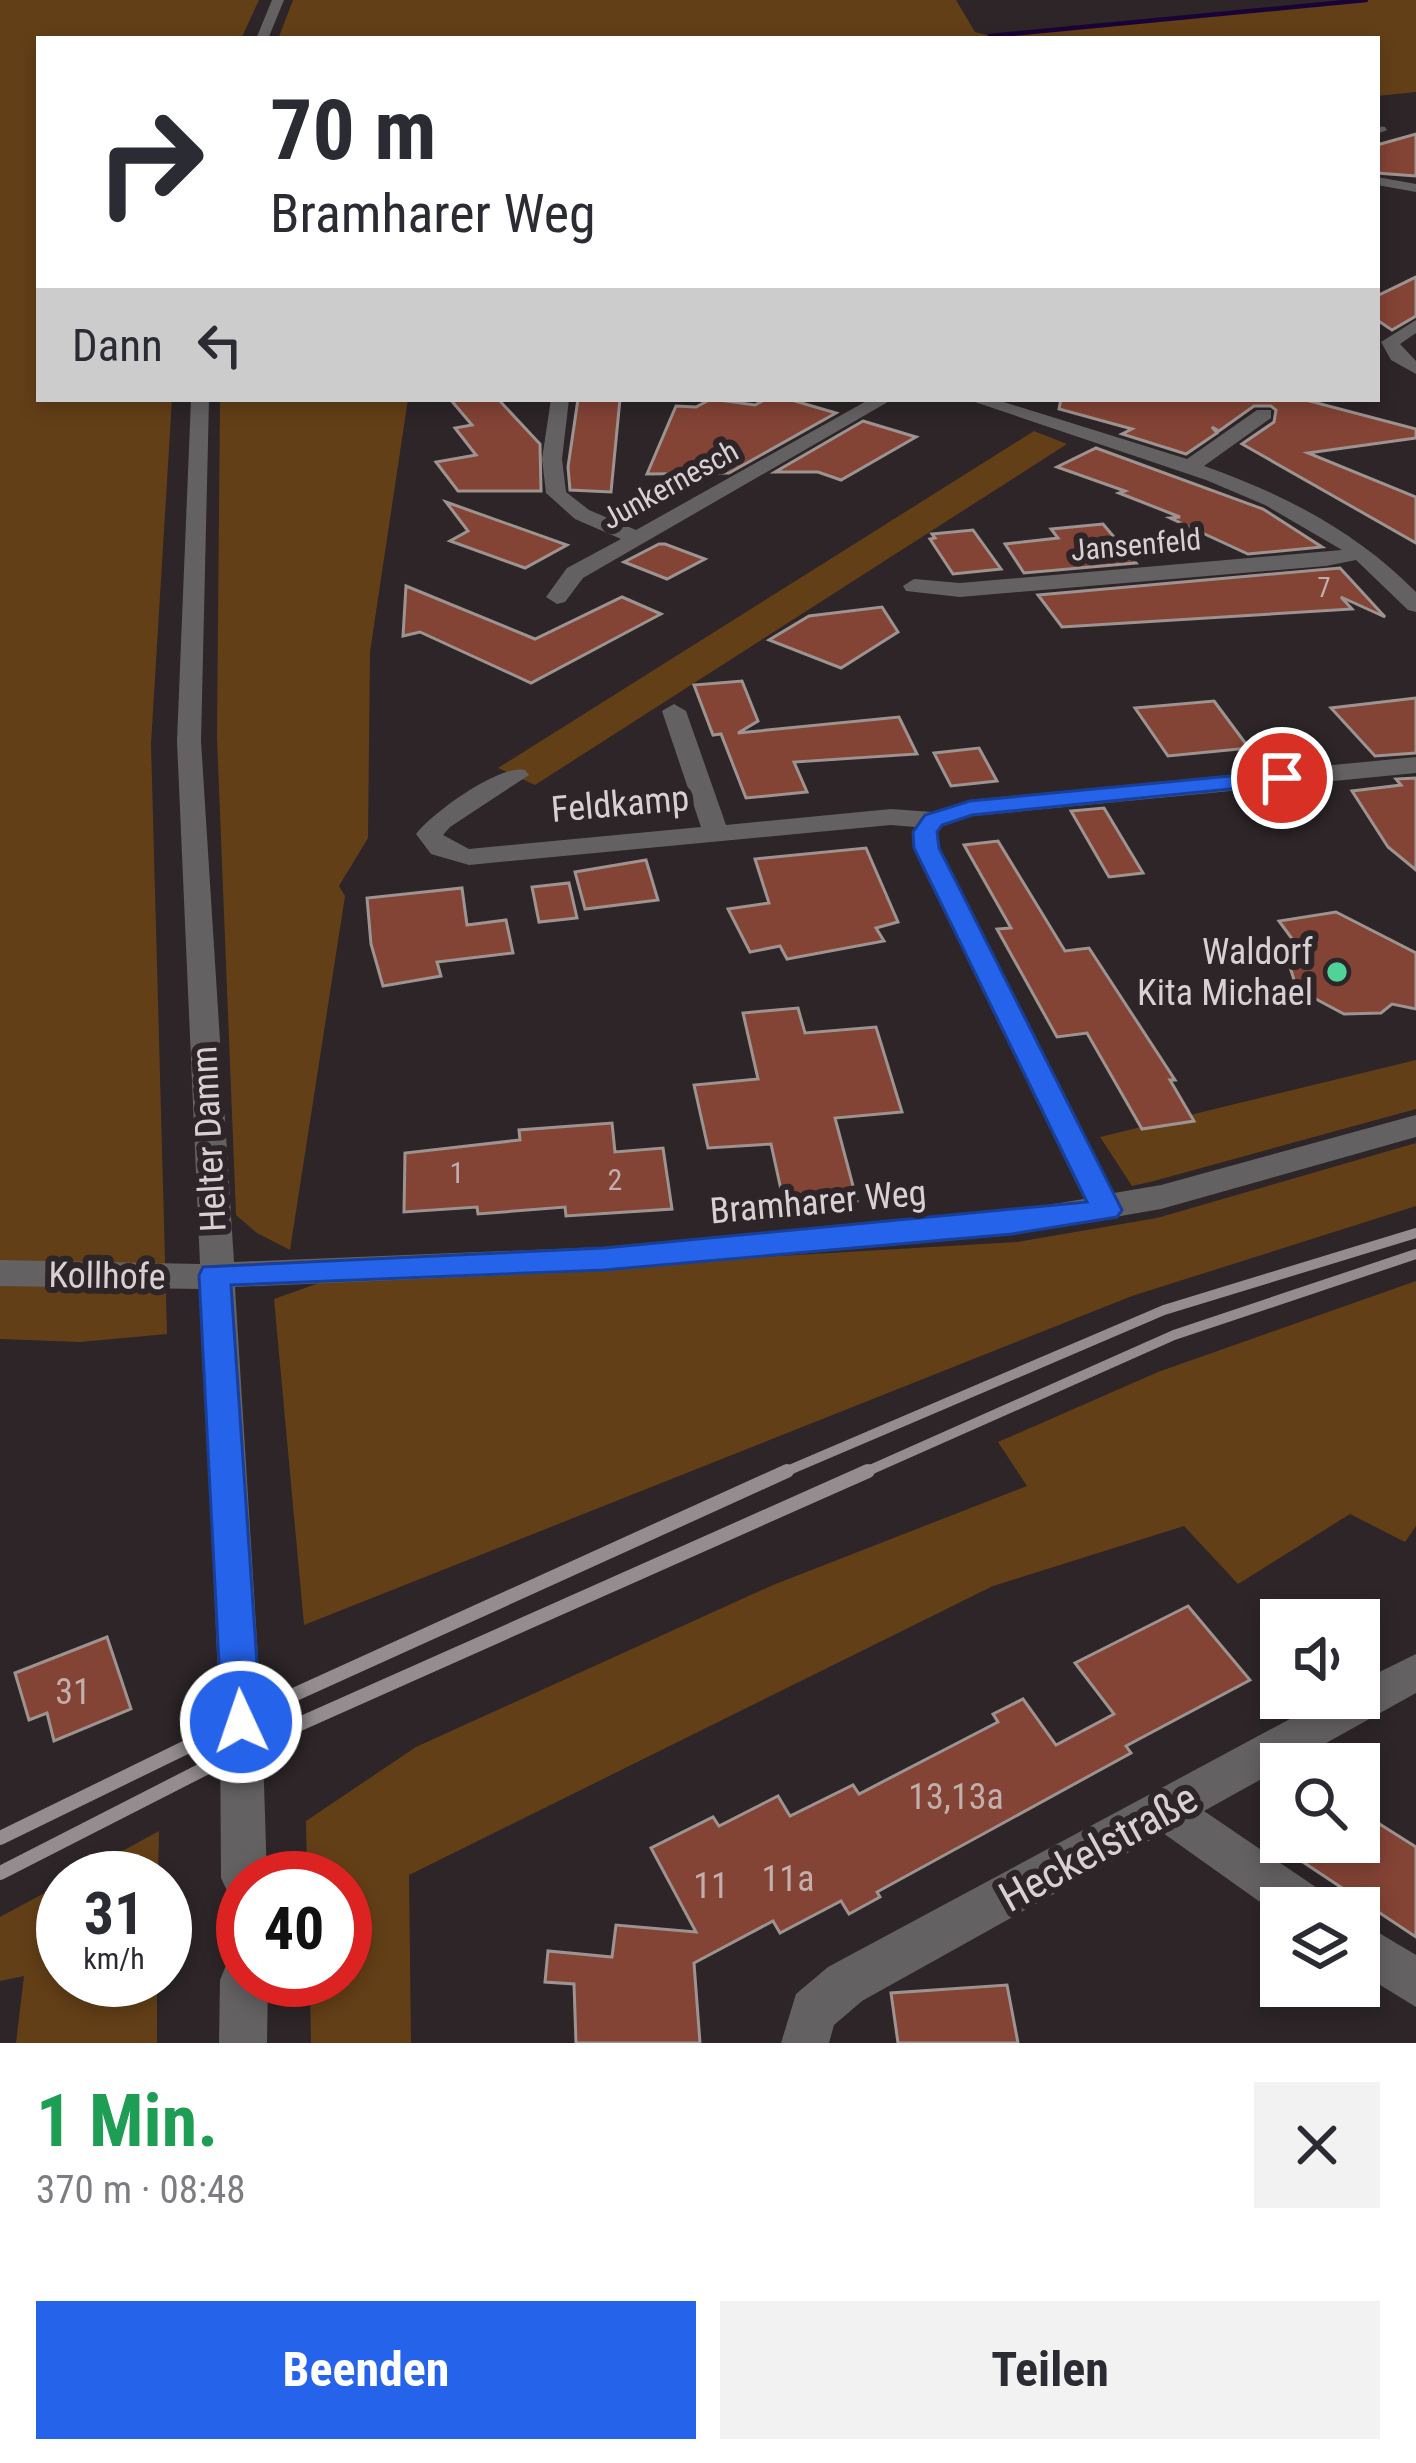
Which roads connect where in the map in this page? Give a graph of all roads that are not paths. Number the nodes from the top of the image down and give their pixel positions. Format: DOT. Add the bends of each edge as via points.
graph roads {
  1 [pos="278,0"];
  2 [pos="263,36"];
  3 [pos="1380,182"];
  4 [pos="1416,188"];
  5 [pos="1416,325"];
  6 [pos="1416,369"];
  7 [pos="200,402"];
  8 [pos="560,402"];
  9 [pos="879,402"];
  10 [pos="984,402"];
  11 [pos="1264,414"];
  12 [pos="1186,469"];
  13 [pos="638,538"];
  14 [pos="1362,552"];
  15 [pos="914,586"];
  16 [pos="557,597"];
  17 [pos="1416,605"];
  18 [pos="674,711"];
  19 [pos="1416,765"];
  20 [pos="516,775"];
  21 [pos="934,820"];
  22 [pos="716,833"];
  23 [pos="1416,1126"];
  24 [pos="1106,1210"];
  25 [pos="0,1274"];
  26 [pos="214,1275"];
  27 [pos="1416,1672"];
  28 [pos="1166,1810"];
  29 [pos="243,1851"];
  30 [pos="1277,1887"];
  31 [pos="1380,1958"];
  32 [pos="1416,1983"];
  33 [pos="244,2007"];
  34 [pos="244,2043"];
  35 [pos="805,2043"];
  1 -- 2 [label="street"];
  3 -- 4 [label="street"];
  5 -- 6 [label="street" via="1390,342"];
  7 -- 26 [label="street, Helter Damm" via="189,741"];
  8 -- 13 [label="street" via="549,478 554,498"];
  9 -- 13 [label="street, Junkernesch"];
  10 -- 12 [label="street, Jansenfeld"];
  11 -- 12 [label="street, Jansenfeld"];
  12 -- 14 [label="street, Jansenfeld" via="1298,511"];
  13 -- 16 [label="street, Junkernesch" via="575,573"];
  14 -- 15 [label="street, Jansenfeld" via="960,590"];
  14 -- 17 [label="street, Jansenfeld"];
  18 -- 22 [label="street"];
  19 -- 21 [label="street, Feldkamp" via="970,808"];
  20 -- 22 [label="street, Feldkamp" via="441,821 429,834 434,844 470,857"];
  21 -- 22 [label="street, Feldkamp"];
  21 -- 24 [label="street" via="926,848"];
  23 -- 24 [label="street, Bramharer Weg"];
  24 -- 26 [label="street, Bramharer Weg" via="604,1259"];
  25 -- 26 [label="street, Kollhofe"];
  26 -- 29 [label="street, Helter Damm"];
  27 -- 28 [label="street, Heckelstraße"];
  28 -- 30 [label="street"];
  28 -- 35 [label="street, Heckelstraße" via="845,1984 813,2011"];
  31 -- 32 [label="street"];
  33 -- 34 [label="street"];
}
